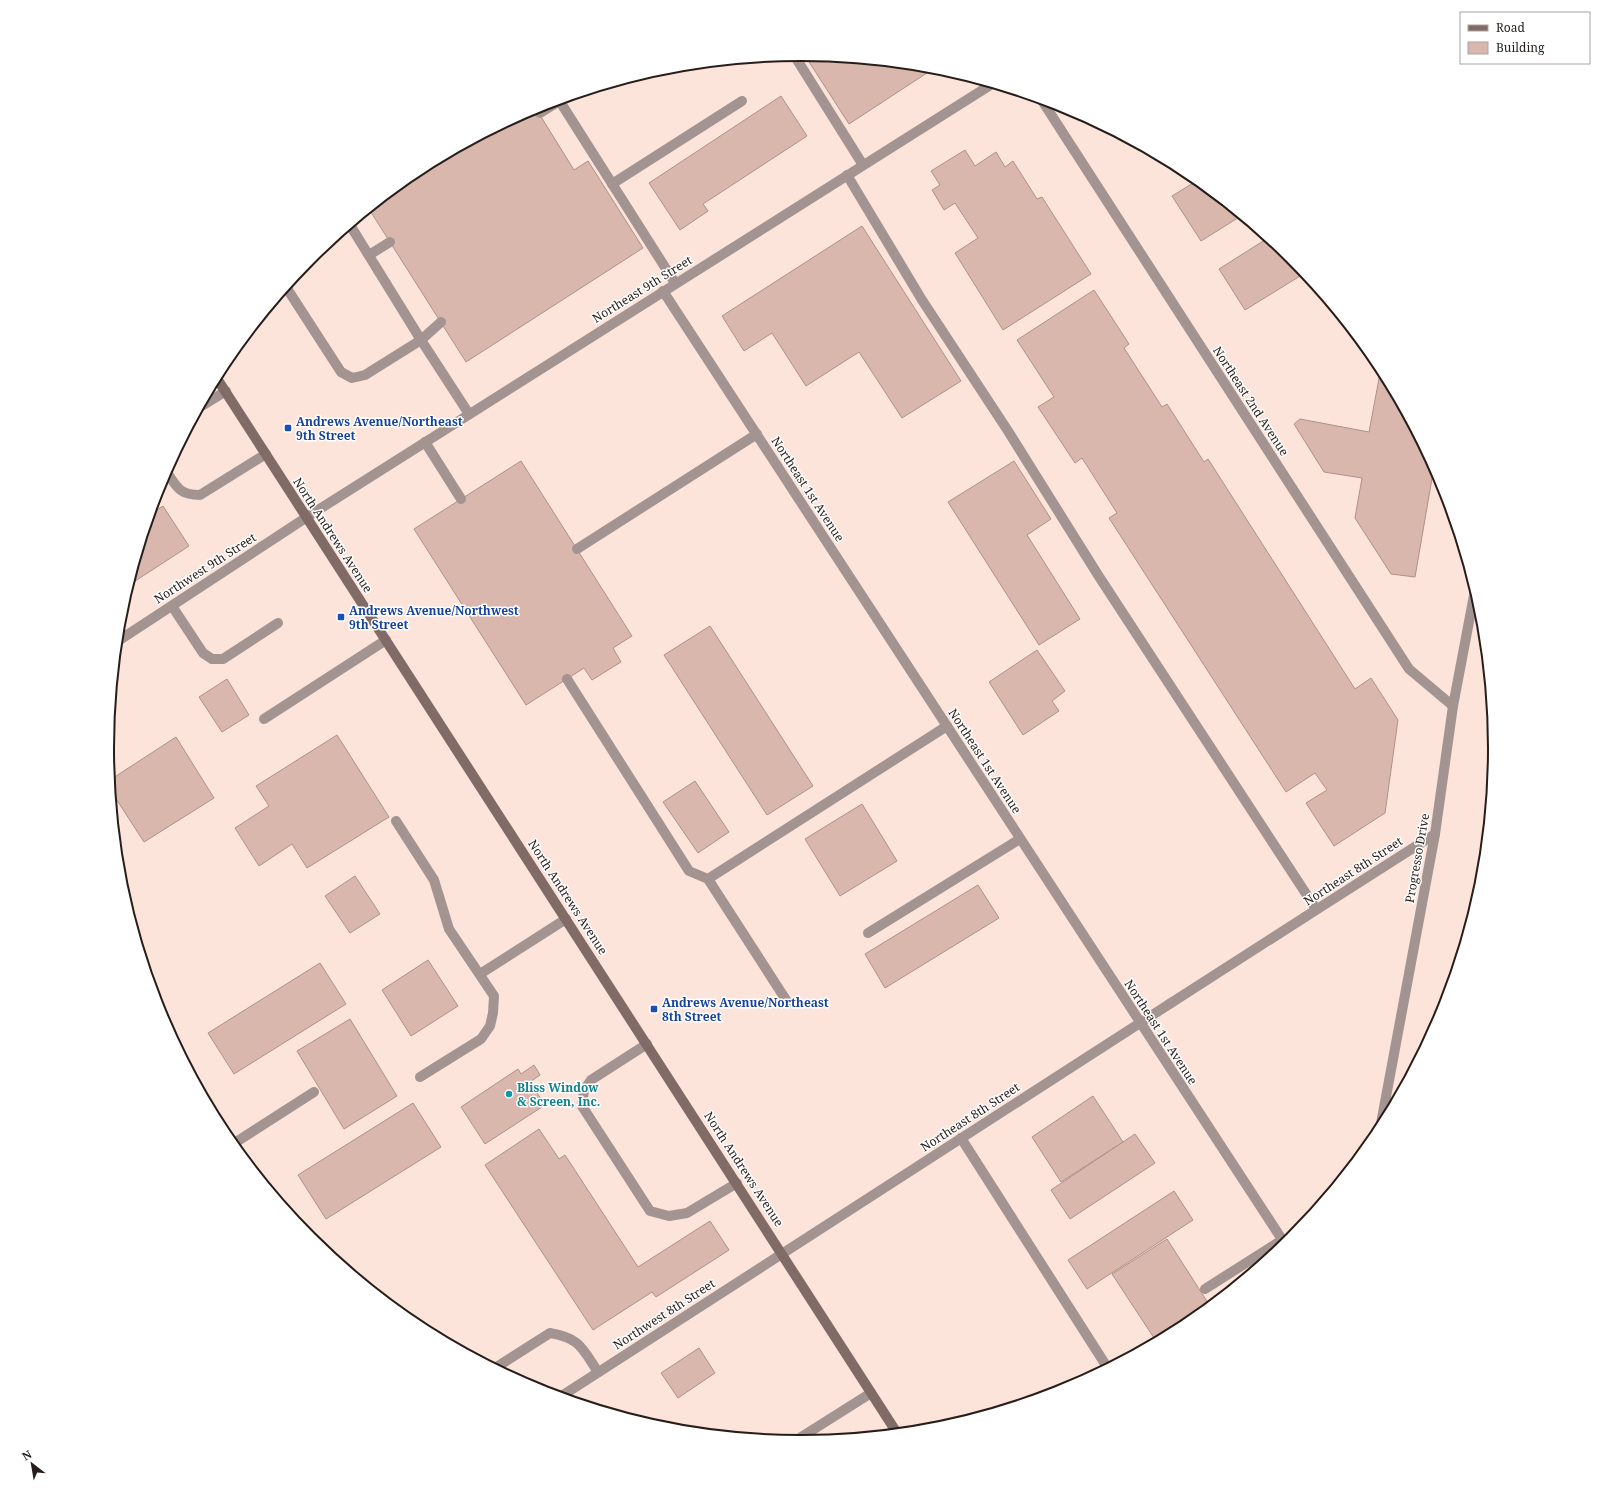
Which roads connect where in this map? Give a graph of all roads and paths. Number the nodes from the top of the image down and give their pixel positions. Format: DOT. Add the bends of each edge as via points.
graph roads {
  1 [pos="798,61"];
  2 [pos="988,87"];
  3 [pos="742,101"];
  4 [pos="562,104"];
  5 [pos="1045,106"];
  6 [pos="546,110"];
  7 [pos="540,114"];
  8 [pos="863,165"];
  9 [pos="846,175"];
  10 [pos="612,184"];
  11 [pos="352,228"];
  12 [pos="390,242"];
  13 [pos="369,255"];
  14 [pos="675,283"];
  15 [pos="288,290"];
  16 [pos="663,291"];
  17 [pos="441,322"];
  18 [pos="421,340"];
  19 [pos="220,382"];
  20 [pos="226,391"];
  21 [pos="207,403"];
  22 [pos="469,414"];
  23 [pos="757,434"];
  24 [pos="425,442"];
  25 [pos="266,454"];
  26 [pos="170,477"];
  27 [pos="461,499"];
  28 [pos="307,517"];
  29 [pos="577,549"];
  30 [pos="1473,603"];
  31 [pos="172,606"];
  32 [pos="278,623"];
  33 [pos="123,638"];
  34 [pos="386,640"];
  35 [pos="566,680"];
  36 [pos="1453,706"];
  37 [pos="264,719"];
  38 [pos="947,726"];
  39 [pos="396,821"];
  40 [pos="1435,834"];
  41 [pos="1020,839"];
  42 [pos="708,879"];
  43 [pos="1316,910"];
  44 [pos="566,919"];
  45 [pos="868,933"];
  46 [pos="480,974"];
  47 [pos="788,1003"];
  48 [pos="1140,1023"];
  49 [pos="647,1044"];
  50 [pos="420,1077"];
  51 [pos="314,1092"];
  52 [pos="1383,1112"];
  53 [pos="961,1138"];
  54 [pos="238,1141"];
  55 [pos="737,1183"];
  56 [pos="1281,1239"];
  57 [pos="1270,1250"];
  58 [pos="782,1253"];
  59 [pos="1206,1290"];
  60 [pos="1105,1364"];
  61 [pos="499,1365"];
  62 [pos="598,1372"];
  63 [pos="565,1393"];
  64 [pos="871,1393"];
  65 [pos="894,1429"];
  66 [pos="805,1435"];
  1 -- 8 [label="street"];
  2 -- 8 [label="street, Northeast 9th Street"];
  3 -- 10 [label="street"];
  4 -- 10 [label="street"];
  5 -- 36 [label="street, Northeast 2nd Avenue" via="1408,668"];
  6 -- 7 [label="street, bridge"];
  8 -- 9 [label="street, Northeast 9th Street"];
  9 -- 14 [label="street, Northeast 9th Street"];
  9 -- 43 [label="street" via="922,300"];
  10 -- 14 [label="street"];
  11 -- 13 [label="street"];
  12 -- 13 [label="street"];
  13 -- 18 [label="street"];
  14 -- 16 [label="street, Northeast 9th Street"];
  15 -- 18 [label="street" via="341,372 352,378 365,375"];
  16 -- 22 [label="street, Northeast 9th Street"];
  16 -- 23 [label="street, Northeast 1st Avenue"];
  17 -- 18 [label="street"];
  18 -- 22 [label="street"];
  19 -- 20 [label="main road, North Andrews Avenue"];
  20 -- 21 [label="street"];
  20 -- 25 [label="main road, North Andrews Avenue"];
  22 -- 24 [label="street, Northeast 9th Street"];
  23 -- 29 [label="street"];
  23 -- 38 [label="street, Northeast 1st Avenue"];
  24 -- 27 [label="street"];
  24 -- 28 [label="street, Northeast 9th Street"];
  25 -- 26 [label="street" via="200,495 189,495 179,490"];
  25 -- 28 [label="main road, North Andrews Avenue"];
  28 -- 31 [label="street, Northwest 9th Street"];
  28 -- 34 [label="main road, North Andrews Avenue"];
  30 -- 36 [label="street, Progresso Drive"];
  31 -- 32 [label="street" via="203,653 212,659 223,659"];
  31 -- 33 [label="street, Northwest 9th Street"];
  34 -- 37 [label="street"];
  34 -- 44 [label="main road, North Andrews Avenue"];
  35 -- 42 [label="street" via="689,871"];
  36 -- 40 [label="street, Progresso Drive"];
  38 -- 41 [label="street, Northeast 1st Avenue"];
  38 -- 42 [label="street"];
  39 -- 46 [label="street" via="434,880 449,929"];
  40 -- 43 [label="street, Northeast 8th Street"];
  40 -- 52 [label="street, Progresso Drive"];
  41 -- 45 [label="street"];
  41 -- 48 [label="street, Northeast 1st Avenue"];
  42 -- 47 [label="street"];
  43 -- 48 [label="street, Northeast 8th Street"];
  44 -- 46 [label="street"];
  44 -- 49 [label="main road, North Andrews Avenue"];
  46 -- 50 [label="street" via="494,996 490,1026 481,1039"];
  48 -- 53 [label="street, Northeast 8th Street"];
  48 -- 56 [label="street, Northeast 1st Avenue"];
  49 -- 55 [label="main road, North Andrews Avenue"];
  49 -- 55 [label="street" via="591,1080 584,1090 582,1106 650,1211 669,1216 687,1212"];
  51 -- 54 [label="street"];
  53 -- 58 [label="street, Northeast 8th Street"];
  53 -- 60 [label="street"];
  55 -- 58 [label="main road, North Andrews Avenue"];
  57 -- 59 [label="street"];
  58 -- 62 [label="street, Northwest 8th Street"];
  58 -- 64 [label="main road, North Andrews Avenue"];
  61 -- 62 [label="street" via="550,1332 566,1335 579,1344"];
  62 -- 63 [label="street, Northwest 8th Street"];
  64 -- 65 [label="main road, North Andrews Avenue"];
  64 -- 66 [label="street"];
}
